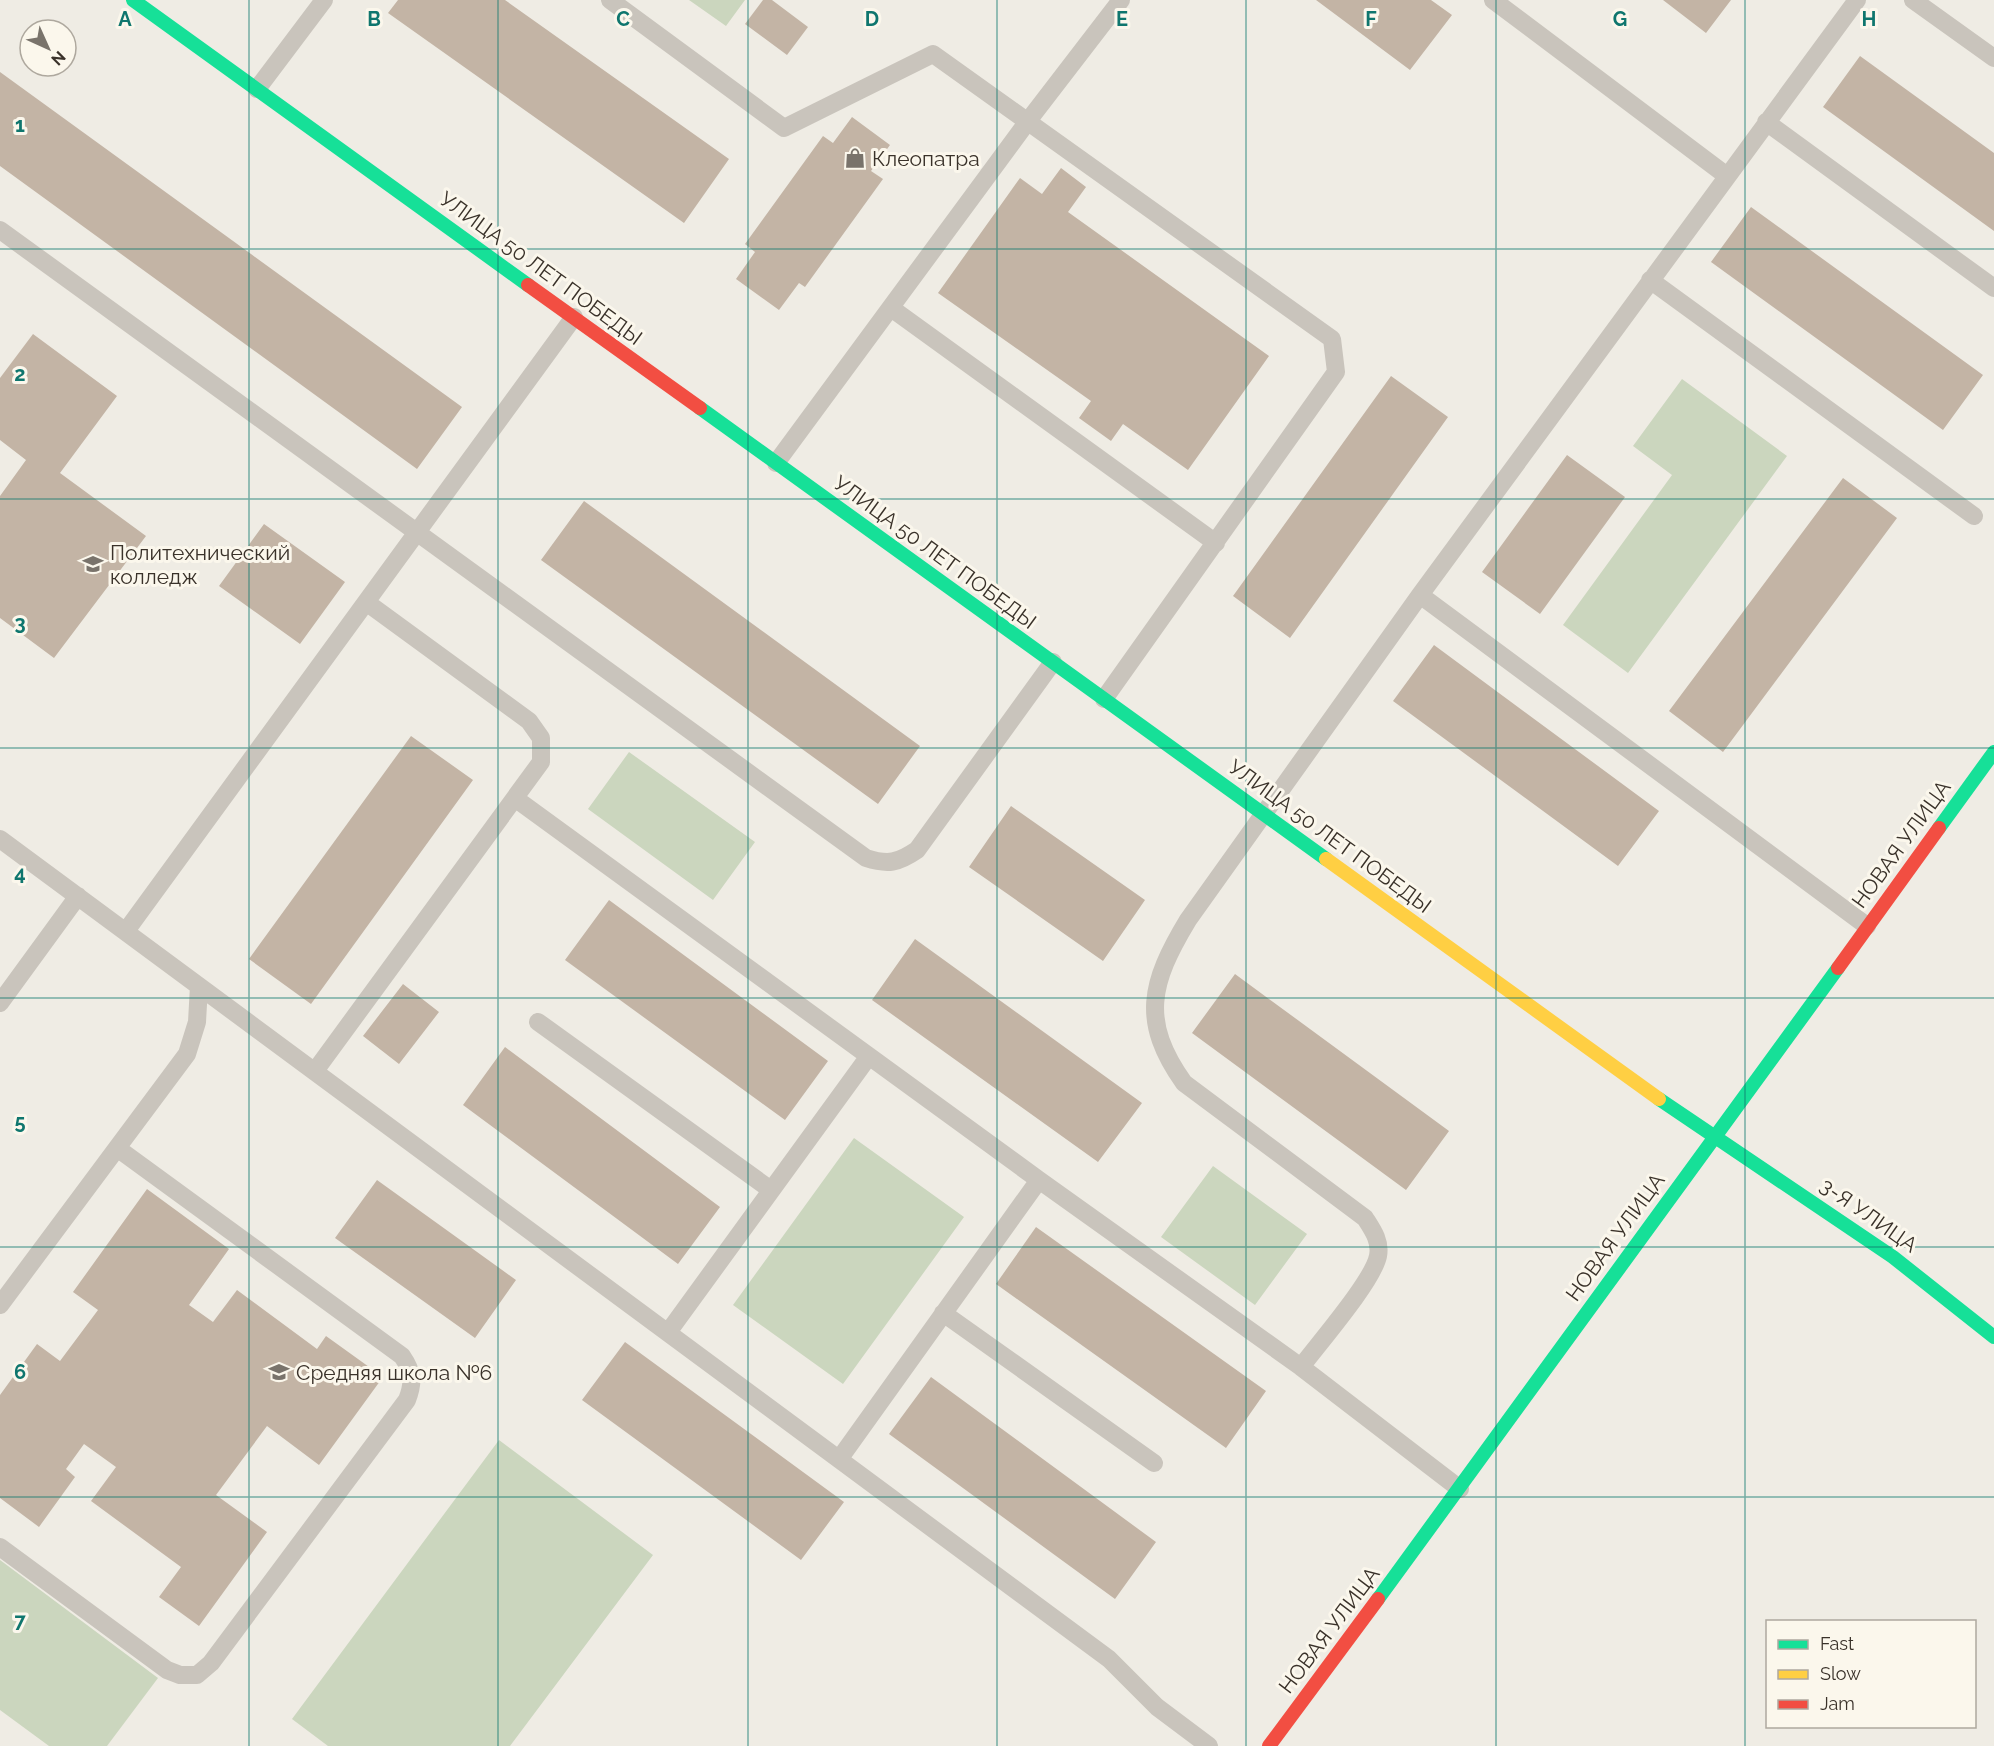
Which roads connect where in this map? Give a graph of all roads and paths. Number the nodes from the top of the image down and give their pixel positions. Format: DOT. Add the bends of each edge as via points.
graph roads {
  1 [pos="133,0"];
  2 [pos="324,0"];
  3 [pos="610,0"];
  4 [pos="1121,0"];
  5 [pos="1493,0"];
  6 [pos="1857,0"];
  7 [pos="1913,0"];
  8 [pos="1994,58"];
  9 [pos="257,89"];
  10 [pos="1028,121"];
  11 [pos="1766,122"];
  12 [pos="1727,176"];
  13 [pos="0,230"];
  14 [pos="1650,280"];
  15 [pos="1994,288"];
  16 [pos="891,308"];
  17 [pos="574,317"];
  18 [pos="776,463"];
  19 [pos="1974,516"];
  20 [pos="416,534"];
  21 [pos="1216,543"];
  22 [pos="1420,595"];
  23 [pos="366,602"];
  24 [pos="1053,662"];
  25 [pos="1104,699"];
  26 [pos="1994,752"];
  27 [pos="516,799"];
  28 [pos="1264,814"];
  29 [pos="0,839"];
  30 [pos="78,896"];
  31 [pos="1867,926"];
  32 [pos="126,932"];
  33 [pos="199,986"];
  34 [pos="0,1003"];
  35 [pos="538,1022"];
  36 [pos="869,1056"];
  37 [pos="315,1071"];
  38 [pos="1713,1138"];
  39 [pos="117,1148"];
  40 [pos="1039,1180"];
  41 [pos="771,1190"];
  42 [pos="1,1301"];
  43 [pos="943,1313"];
  44 [pos="669,1331"];
  45 [pos="1994,1337"];
  46 [pos="1301,1367"];
  47 [pos="840,1458"];
  48 [pos="1154,1463"];
  49 [pos="1460,1489"];
  50 [pos="0,1547"];
  51 [pos="1209,1746"];
  52 [pos="1269,1746"];
  1 -- 9 [label="street, УЛИЦА 50 ЛЕТ ПОБЕДЫ"];
  2 -- 9 [label="lane"];
  3 -- 10 [label="lane" via="784,128 933,54"];
  4 -- 10 [label="lane"];
  5 -- 12 [label="lane"];
  6 -- 11 [label="lane"];
  7 -- 8 [label="lane"];
  9 -- 17 [label="street, УЛИЦА 50 ЛЕТ ПОБЕДЫ"];
  10 -- 16 [label="lane"];
  10 -- 21 [label="lane" via="1332,339 1336,372"];
  11 -- 12 [label="lane"];
  11 -- 15 [label="lane"];
  12 -- 14 [label="lane"];
  13 -- 20 [label="lane"];
  14 -- 19 [label="lane"];
  14 -- 22 [label="lane"];
  16 -- 18 [label="lane"];
  16 -- 21 [label="lane"];
  17 -- 18 [label="street, УЛИЦА 50 ЛЕТ ПОБЕДЫ"];
  17 -- 20 [label="lane"];
  18 -- 24 [label="street, УЛИЦА 50 ЛЕТ ПОБЕДЫ"];
  20 -- 23 [label="lane"];
  20 -- 24 [label="lane" via="866,858 884,864 901,861 917,850"];
  21 -- 25 [label="lane"];
  22 -- 28 [label="lane"];
  22 -- 31 [label="lane"];
  23 -- 27 [label="lane" via="530,721 542,738 541,762"];
  23 -- 32 [label="lane"];
  24 -- 25 [label="street, УЛИЦА 50 ЛЕТ ПОБЕДЫ"];
  25 -- 28 [label="street, УЛИЦА 50 ЛЕТ ПОБЕДЫ"];
  26 -- 31 [label="street, НОВАЯ УЛИЦА"];
  27 -- 36 [label="lane"];
  27 -- 37 [label="lane"];
  28 -- 38 [label="street, УЛИЦА 50 ЛЕТ ПОБЕДЫ"];
  28 -- 46 [label="lane" via="1172,947 1154,1003 1156,1032 1167,1059 1184,1083 1365,1218 1377,1236 1378,1255 1370,1276"];
  29 -- 30 [label="lane"];
  30 -- 32 [label="lane"];
  30 -- 34 [label="lane"];
  31 -- 38 [label="street, НОВАЯ УЛИЦА"];
  32 -- 33 [label="lane"];
  33 -- 37 [label="lane"];
  33 -- 39 [label="lane" via="197,1022 187,1054"];
  35 -- 41 [label="lane"];
  36 -- 40 [label="lane"];
  36 -- 41 [label="lane"];
  37 -- 44 [label="lane"];
  38 -- 45 [label="street, 3-Я УЛИЦА" via="1899,1259"];
  38 -- 49 [label="street, НОВАЯ УЛИЦА"];
  39 -- 42 [label="lane"];
  39 -- 50 [label="lane" via="402,1356 411,1368 413,1385 393,1419 211,1663 197,1675 167,1670"];
  40 -- 43 [label="lane"];
  40 -- 46 [label="lane"];
  41 -- 44 [label="lane"];
  43 -- 47 [label="lane"];
  43 -- 48 [label="lane"];
  44 -- 47 [label="lane"];
  46 -- 49 [label="lane"];
  47 -- 51 [label="lane" via="1109,1659 1157,1707"];
  49 -- 52 [label="street, НОВАЯ УЛИЦА"];
}
